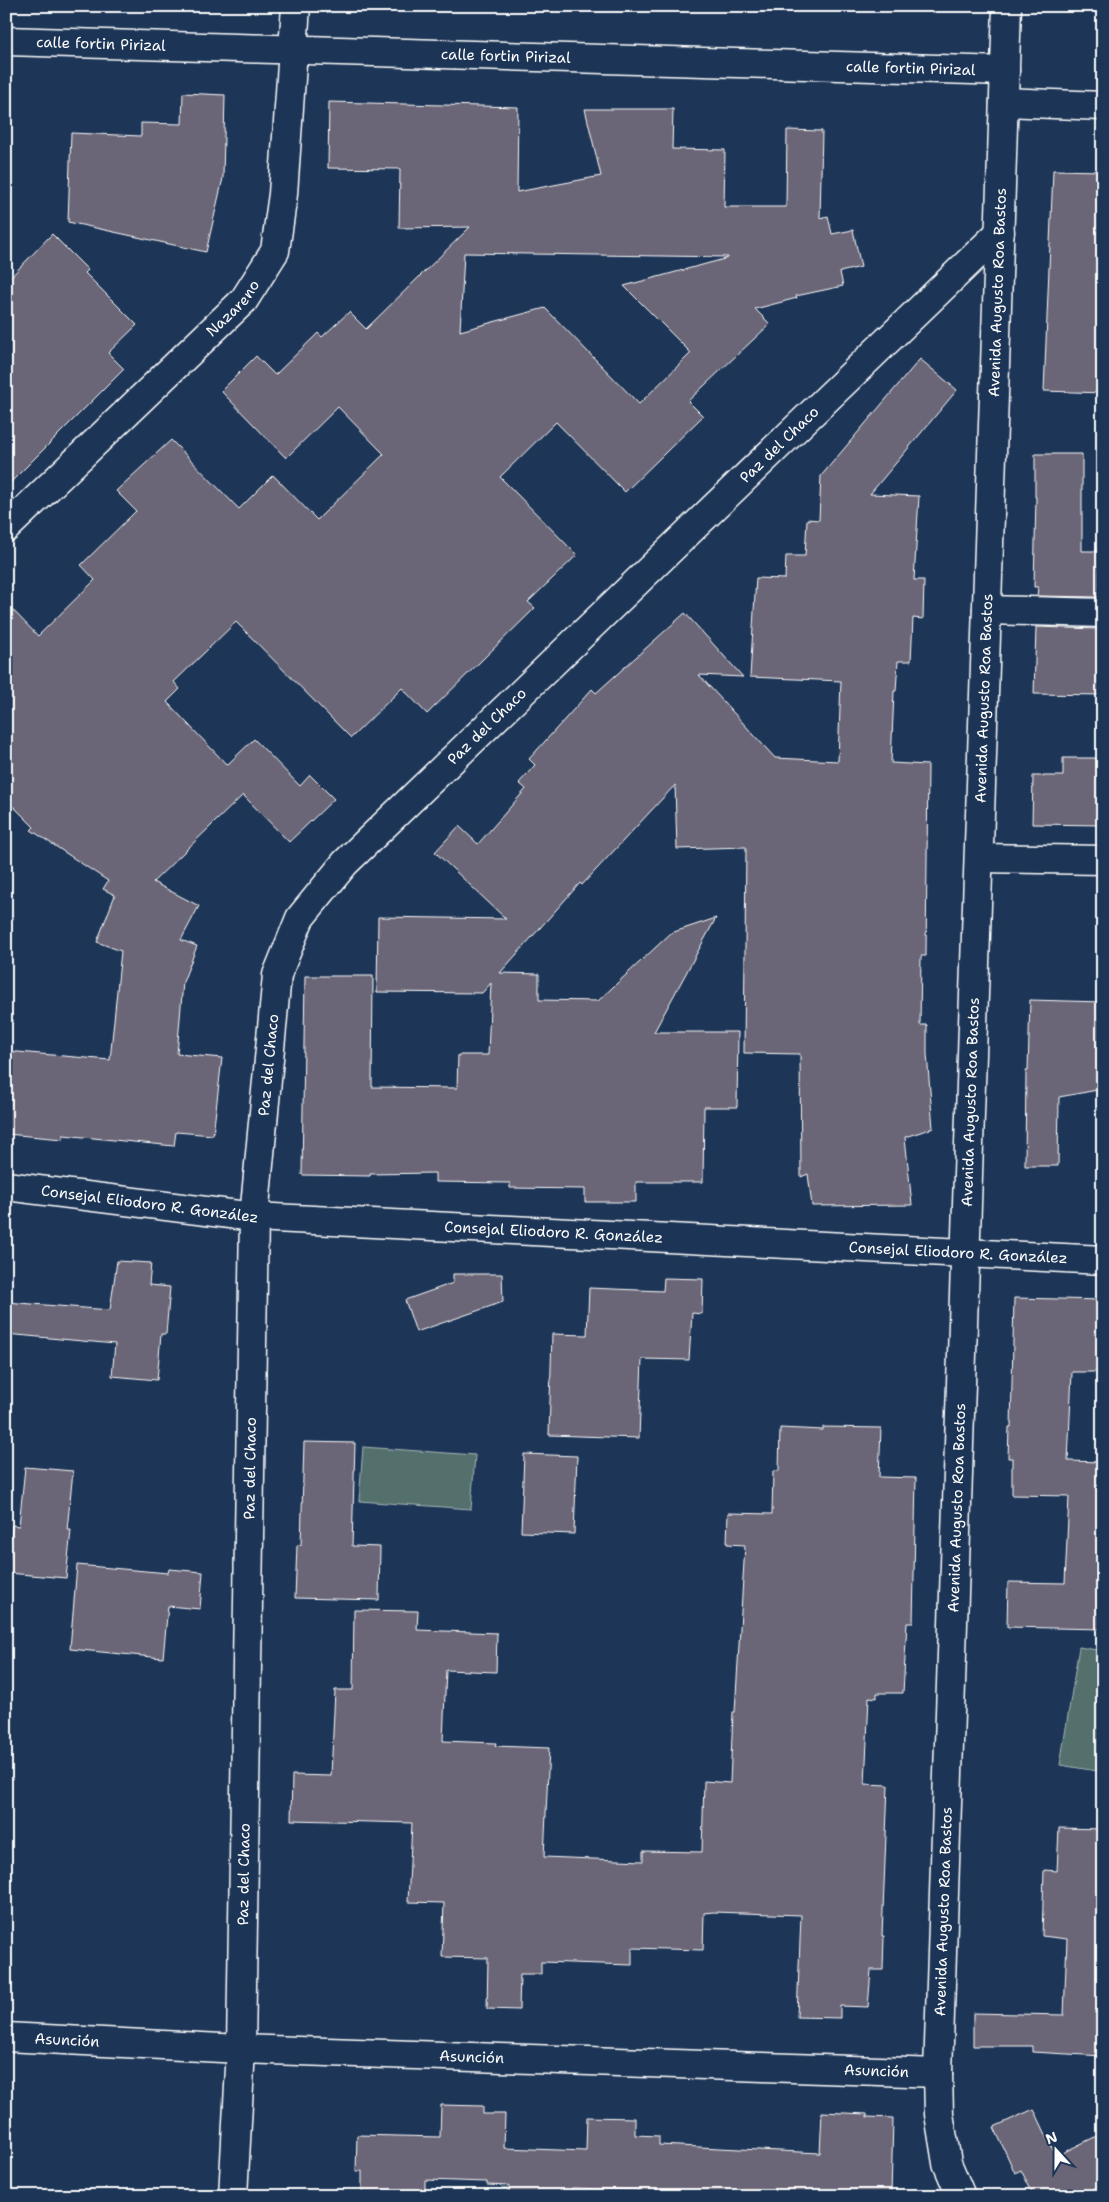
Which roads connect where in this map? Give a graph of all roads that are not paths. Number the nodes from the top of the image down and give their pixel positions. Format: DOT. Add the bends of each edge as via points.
graph roads {
  1 [pos="296,6"];
  2 [pos="1007,6"];
  3 [pos="6,42"];
  4 [pos="294,49"];
  5 [pos="1005,71"];
  6 [pos="1004,102"];
  7 [pos="1103,106"];
  8 [pos="1000,232"];
  9 [pos="6,528"];
  10 [pos="987,610"];
  11 [pos="1103,613"];
  12 [pos="979,858"];
  13 [pos="1103,860"];
  14 [pos="6,1186"];
  15 [pos="254,1217"];
  16 [pos="966,1253"];
  17 [pos="1103,1260"];
  18 [pos="6,2037"];
  19 [pos="242,2049"];
  20 [pos="938,2074"];
  21 [pos="233,2196"];
  22 [pos="960,2196"];
  1 -- 4 [label="street, Nazareno"];
  2 -- 5 [label="street, Avenida Augusto Roa Bastos"];
  3 -- 4 [label="street, calle fortin Pirizal"];
  4 -- 5 [label="street, calle fortin Pirizal"];
  4 -- 9 [label="street, Nazareno" via="283,194 275,251 244,300"];
  5 -- 6 [label="street, Avenida Augusto Roa Bastos"];
  6 -- 7 [label="street"];
  6 -- 8 [label="street, Avenida Augusto Roa Bastos"];
  8 -- 10 [label="street, Avenida Augusto Roa Bastos"];
  8 -- 15 [label="street, Paz del Chaco" via="352,856 300,918 277,975"];
  10 -- 11 [label="street"];
  10 -- 12 [label="street, Avenida Augusto Roa Bastos"];
  12 -- 13 [label="street"];
  12 -- 16 [label="street, Avenida Augusto Roa Bastos"];
  14 -- 15 [label="street, Consejal Eliodoro R. González"];
  15 -- 16 [label="street, Consejal Eliodoro R. González"];
  15 -- 19 [label="street, Paz del Chaco"];
  16 -- 17 [label="street, Consejal Eliodoro R. González"];
  16 -- 20 [label="street, Avenida Augusto Roa Bastos"];
  18 -- 19 [label="street, Asunción"];
  19 -- 20 [label="street, Asunción"];
  19 -- 21 [label="street, Paz del Chaco"];
  20 -- 22 [label="street, Avenida Augusto Roa Bastos" via="939,2114 947,2163"];
}
